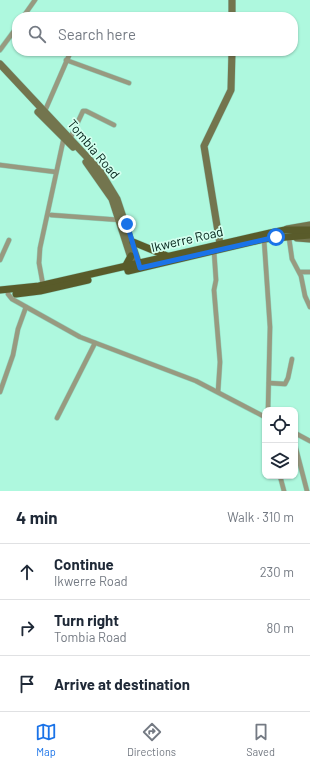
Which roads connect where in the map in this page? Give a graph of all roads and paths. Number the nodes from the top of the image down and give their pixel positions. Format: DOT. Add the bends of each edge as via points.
graph roads {
  1 [pos="35,0"];
  2 [pos="232,0"];
  3 [pos="27,12"];
  4 [pos="232,12"];
  5 [pos="12,33"];
  6 [pos="0,50"];
  7 [pos="68,56"];
  8 [pos="232,56"];
  9 [pos="66,60"];
  10 [pos="0,64"];
  11 [pos="0,70"];
  12 [pos="128,84"];
  13 [pos="44,114"];
  14 [pos="114,125"];
  15 [pos="67,138"];
  16 [pos="0,166"];
  17 [pos="56,172"];
  18 [pos="51,215"];
  19 [pos="120,220"];
  20 [pos="310,225"];
  21 [pos="310,230"];
  22 [pos="278,231"];
  23 [pos="310,235"];
  24 [pos="289,238"];
  25 [pos="265,239"];
  26 [pos="310,239"];
  27 [pos="9,240"];
  28 [pos="133,242"];
  29 [pos="220,244"];
  30 [pos="214,251"];
  31 [pos="167,256"];
  32 [pos="0,260"];
  33 [pos="134,266"];
  34 [pos="300,272"];
  35 [pos="310,272"];
  36 [pos="43,285"];
  37 [pos="5,291"];
  38 [pos="0,295"];
  39 [pos="26,307"];
  40 [pos="310,307"];
  41 [pos="95,343"];
  42 [pos="292,359"];
  43 [pos="269,383"];
  44 [pos="0,392"];
  45 [pos="218,392"];
  46 [pos="268,407"];
  47 [pos="262,415"];
  48 [pos="57,418"];
  49 [pos="298,435"];
  50 [pos="310,441"];
  51 [pos="298,456"];
  52 [pos="281,479"];
  53 [pos="284,491"];
  54 [pos="307,491"];
  1 -- 3 [label="street"];
  2 -- 4 [label="main road"];
  5 -- 6 [label="street"];
  7 -- 9 [label="street"];
  8 -- 29 [label="main road" via="230,90 204,146"];
  9 -- 12 [label="street"];
  9 -- 13 [label="street"];
  10 -- 13 [label="main road, Tombia Road"];
  11 -- 13 [label="main road, Tombia Road"];
  13 -- 15 [label="main road, Tombia Road"];
  14 -- 15 [label="street" via="83,111"];
  15 -- 17 [label="street"];
  15 -- 19 [label="main road, Tombia Road" via="106,188"];
  15 -- 28 [label="main road, Tombia Road" via="100,171 112,189"];
  16 -- 17 [label="street"];
  17 -- 36 [label="street" via="39,255"];
  18 -- 19 [label="street"];
  19 -- 33 [label="main road, Tombia Road"];
  20 -- 22 [label="main road"];
  21 -- 22 [label="main road, Ikwerre Road"];
  22 -- 29 [label="main road, Ikwerre Road"];
  23 -- 25 [label="main road, Ikwerre Road"];
  24 -- 25 [label="main road"];
  24 -- 26 [label="main road"];
  24 -- 34 [label="street" via="292,259"];
  25 -- 30 [label="main road, Ikwerre Road"];
  25 -- 43 [label="street" via="270,327"];
  27 -- 32 [label="street"];
  28 -- 31 [label="main road"];
  28 -- 33 [label="main road, Tombia Road"];
  29 -- 31 [label="main road, Ikwerre Road"];
  30 -- 33 [label="main road, Ikwerre Road"];
  30 -- 45 [label="street" via="214,290 220,362"];
  31 -- 33 [label="main road, Ikwerre Road"];
  33 -- 36 [label="main road, Ikwerre Road"];
  33 -- 37 [label="main road, Ikwerre Road" via="40,291"];
  34 -- 35 [label="street"];
  34 -- 40 [label="street"];
  36 -- 37 [label="main road, Ikwerre Road"];
  37 -- 38 [label="main road, Ikwerre Road"];
  37 -- 39 [label="street" via="12,299"];
  39 -- 41 [label="street"];
  39 -- 44 [label="street"];
  41 -- 45 [label="street"];
  41 -- 48 [label="street"];
  42 -- 43 [label="street" via="285,384"];
  43 -- 46 [label="street"];
  45 -- 47 [label="street"];
  49 -- 50 [label="street"];
  51 -- 54 [label="street"];
  52 -- 53 [label="street"];
}
